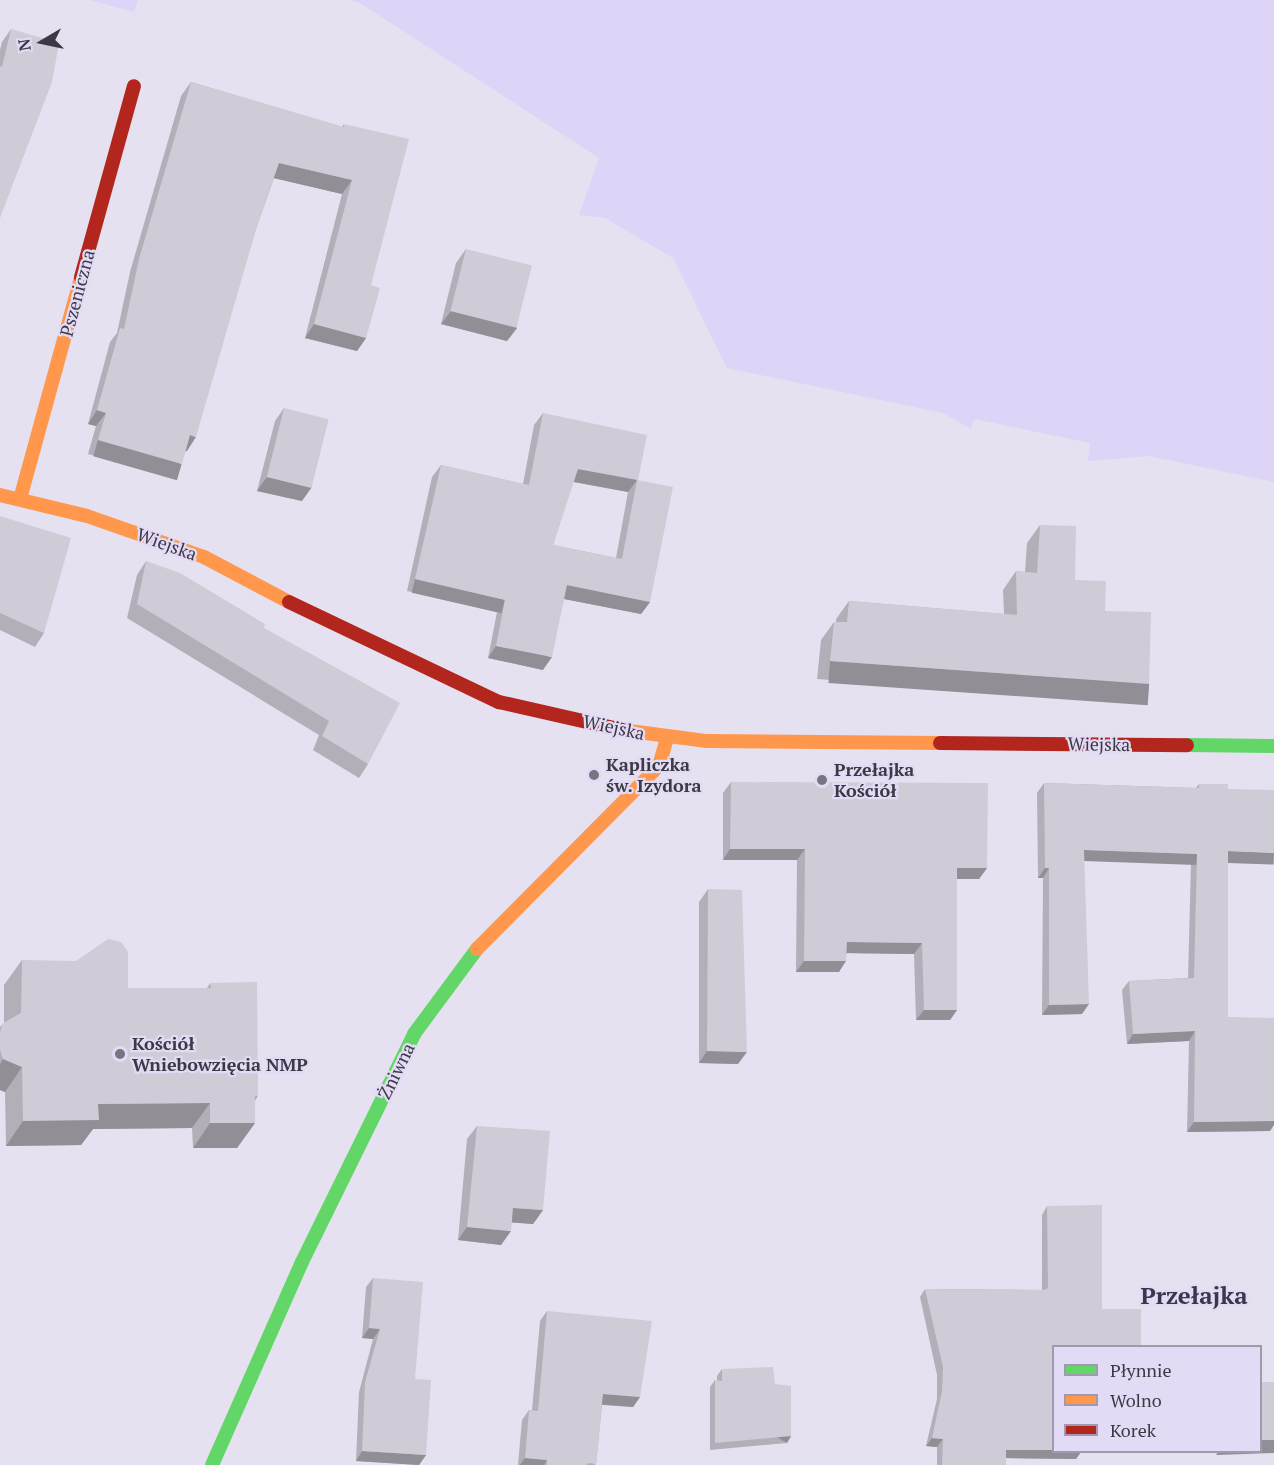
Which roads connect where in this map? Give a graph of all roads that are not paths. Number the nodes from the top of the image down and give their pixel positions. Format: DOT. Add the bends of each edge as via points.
graph roads {
  1 [pos="134,86"];
  2 [pos="0,495"];
  3 [pos="20,499"];
  4 [pos="667,738"];
  5 [pos="1274,746"];
  6 [pos="212,1465"];
  1 -- 3 [label="street, Pszeniczna"];
  2 -- 3 [label="street, Wiejska"];
  3 -- 4 [label="street, Wiejska" via="87,516 204,557 344,632 499,702"];
  4 -- 5 [label="street, Wiejska"];
  4 -- 6 [label="street, Żniwna" via="659,766 465,961 414,1034 302,1262"];
}
